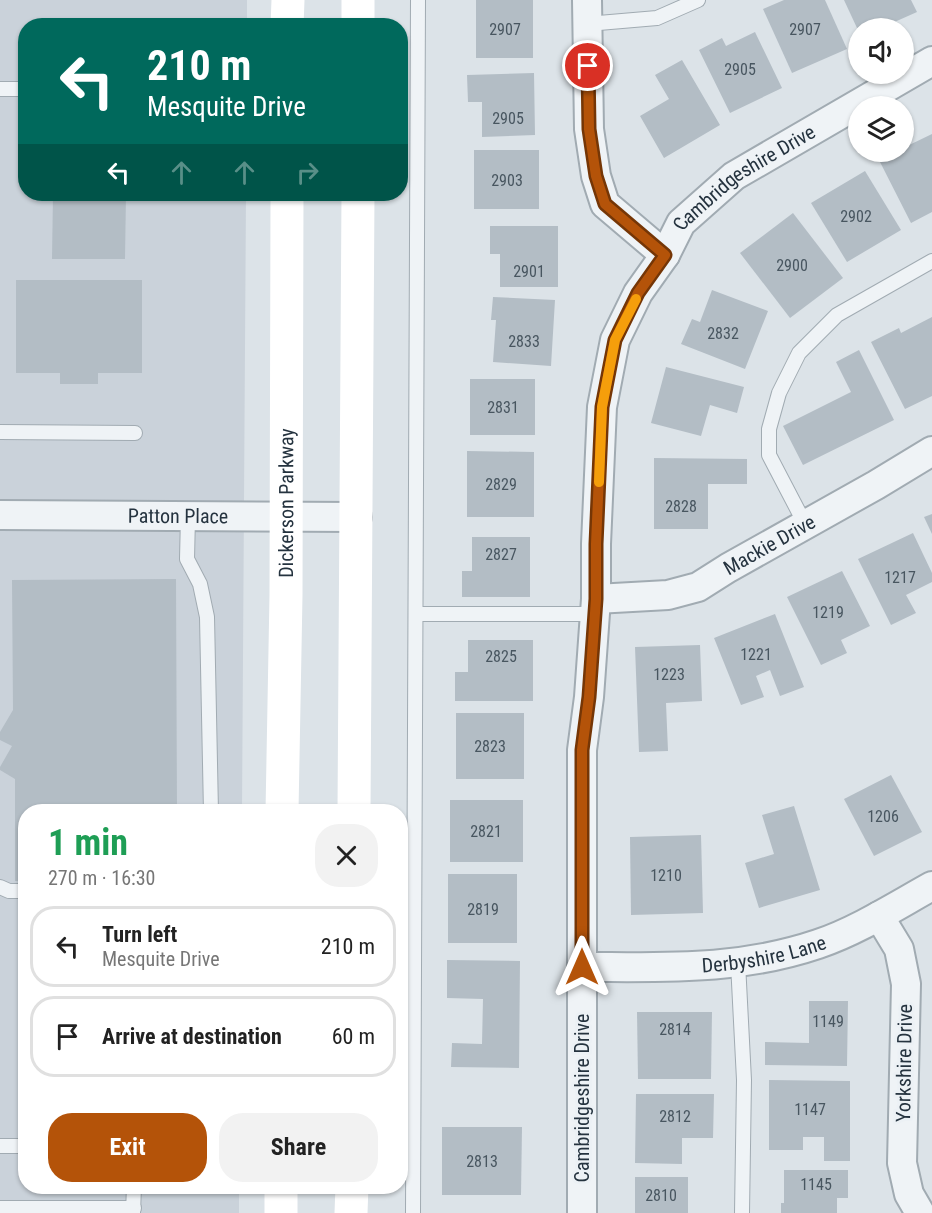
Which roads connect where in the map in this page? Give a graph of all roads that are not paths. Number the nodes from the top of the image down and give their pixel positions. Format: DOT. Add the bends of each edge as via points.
graph roads {
  1 [pos="288,0"];
  2 [pos="358,0"];
  3 [pos="418,0"];
  4 [pos="698,0"];
  5 [pos="587,12"];
  6 [pos="287,18"];
  7 [pos="358,18"];
  8 [pos="932,61"];
  9 [pos="0,89"];
  10 [pos="18,89"];
  11 [pos="287,201"];
  12 [pos="358,201"];
  13 [pos="665,255"];
  14 [pos="932,261"];
  15 [pos="0,432"];
  16 [pos="135,433"];
  17 [pos="932,451"];
  18 [pos="0,515"];
  19 [pos="188,516"];
  20 [pos="285,517"];
  21 [pos="357,517"];
  22 [pos="805,524"];
  23 [pos="595,606"];
  24 [pos="417,614"];
  25 [pos="211,804"];
  26 [pos="282,804"];
  27 [pos="354,804"];
  28 [pos="932,886"];
  29 [pos="0,887"];
  30 [pos="18,891"];
  31 [pos="879,916"];
  32 [pos="738,963"];
  33 [pos="582,967"];
  34 [pos="0,1146"];
  35 [pos="18,1146"];
  36 [pos="134,1194"];
  37 [pos="281,1194"];
  38 [pos="352,1194"];
  39 [pos="0,1208"];
  40 [pos="134,1210"];
  41 [pos="281,1213"];
  42 [pos="351,1213"];
  43 [pos="413,1213"];
  44 [pos="582,1213"];
  45 [pos="742,1213"];
  46 [pos="920,1213"];
  1 -- 6 [label="main road"];
  2 -- 7 [label="main road"];
  3 -- 24 [label="lane"];
  4 -- 5 [label="lane" via="657,18"];
  5 -- 13 [label="street" via="589,129 596,176 605,204"];
  8 -- 13 [label="street, Cambridgeshire Drive" via="734,176 681,223"];
  9 -- 10 [label="lane"];
  11 -- 20 [label="main road, Dickerson Parkway"];
  12 -- 21 [label="main road"];
  13 -- 23 [label="street, Cambridgeshire Drive" via="638,293 615,340 602,407"];
  14 -- 22 [label="lane" via="837,315 799,353 779,393 769,429 769,455"];
  15 -- 16 [label="lane"];
  17 -- 22 [label="street, Mackie Drive"];
  18 -- 19 [label="street, Patton Place"];
  19 -- 20 [label="street, Patton Place"];
  19 -- 25 [label="lane" via="187,559 200,584 207,617"];
  20 -- 21 [label="street, Patton Place"];
  20 -- 26 [label="main road, Dickerson Parkway"];
  21 -- 27 [label="main road"];
  22 -- 23 [label="street, Mackie Drive" via="698,588"];
  23 -- 24 [label="lane"];
  23 -- 33 [label="street, Cambridgeshire Drive" via="582,750"];
  24 -- 43 [label="lane"];
  28 -- 31 [label="street, Derbyshire Lane"];
  29 -- 30 [label="lane"];
  31 -- 32 [label="street, Derbyshire Lane" via="820,943"];
  31 -- 46 [label="street, Yorkshire Drive" via="899,949 906,984 902,1163 909,1194"];
  32 -- 33 [label="street, Derbyshire Lane"];
  32 -- 45 [label="lane" via="744,1080"];
  33 -- 44 [label="street, Cambridgeshire Drive"];
  34 -- 35 [label="lane"];
  36 -- 40 [label="lane"];
  37 -- 41 [label="main road"];
  38 -- 42 [label="main road"];
  39 -- 40 [label="lane"];
}
